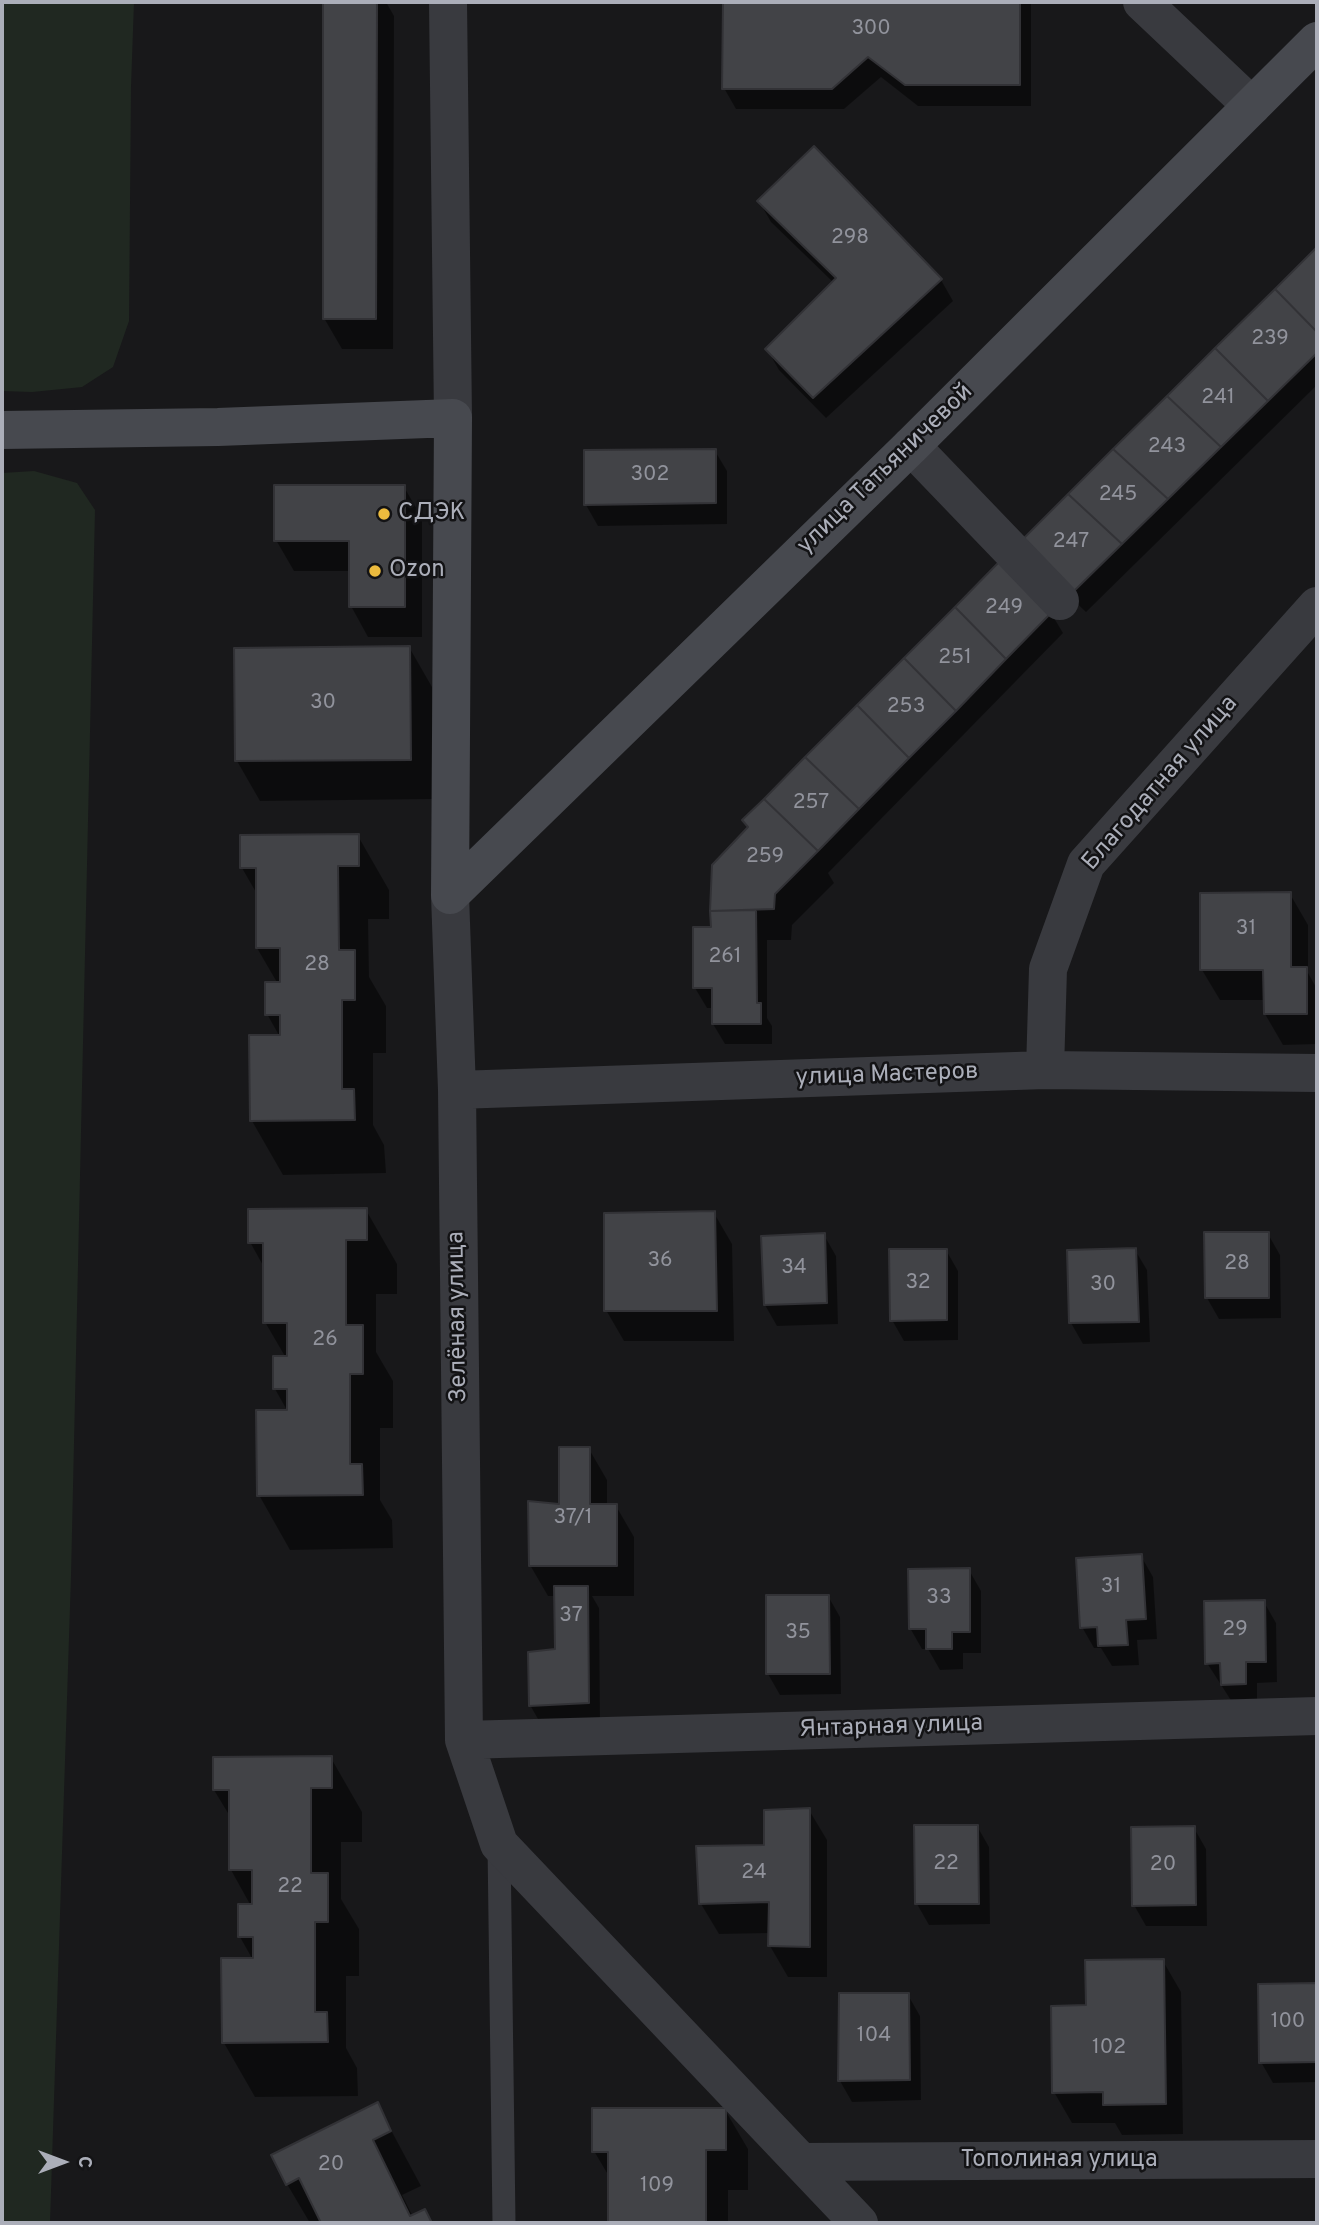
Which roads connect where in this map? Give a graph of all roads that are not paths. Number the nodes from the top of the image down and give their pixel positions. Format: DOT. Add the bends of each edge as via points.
graph roads {
  1 [pos="448,2"];
  2 [pos="1142,2"];
  3 [pos="1317,41"];
  4 [pos="1252,106"];
  5 [pos="453,418"];
  6 [pos="2,430"];
  7 [pos="911,446"];
  8 [pos="1060,601"];
  9 [pos="1317,606"];
  10 [pos="450,895"];
  11 [pos="1045,1070"];
  12 [pos="1317,1073"];
  13 [pos="457,1090"];
  14 [pos="1317,1716"];
  15 [pos="464,1740"];
  16 [pos="499,1844"];
  17 [pos="1317,2159"];
  18 [pos="801,2162"];
  19 [pos="504,2223"];
  20 [pos="859,2223"];
  1 -- 5 [label="street"];
  2 -- 4 [label="street"];
  3 -- 4 [label="street, улица Татьяничевой"];
  4 -- 7 [label="street, улица Татьяничевой"];
  5 -- 6 [label="street"];
  5 -- 10 [label="street"];
  7 -- 8 [label="street"];
  7 -- 10 [label="street, улица Татьяничевой"];
  9 -- 11 [label="street, Благодатная улица" via="1086,864 1048,969"];
  10 -- 13 [label="street, Зелёная улица"];
  11 -- 12 [label="street, улица Мастеров"];
  11 -- 13 [label="street, улица Мастеров"];
  13 -- 15 [label="street, Зелёная улица"];
  14 -- 15 [label="street, Янтарная улица"];
  15 -- 16 [label="street, Зелёная улица"];
  16 -- 18 [label="street"];
  16 -- 19 [label="lane"];
  17 -- 18 [label="street, Тополиная улица"];
  18 -- 20 [label="street"];
}
